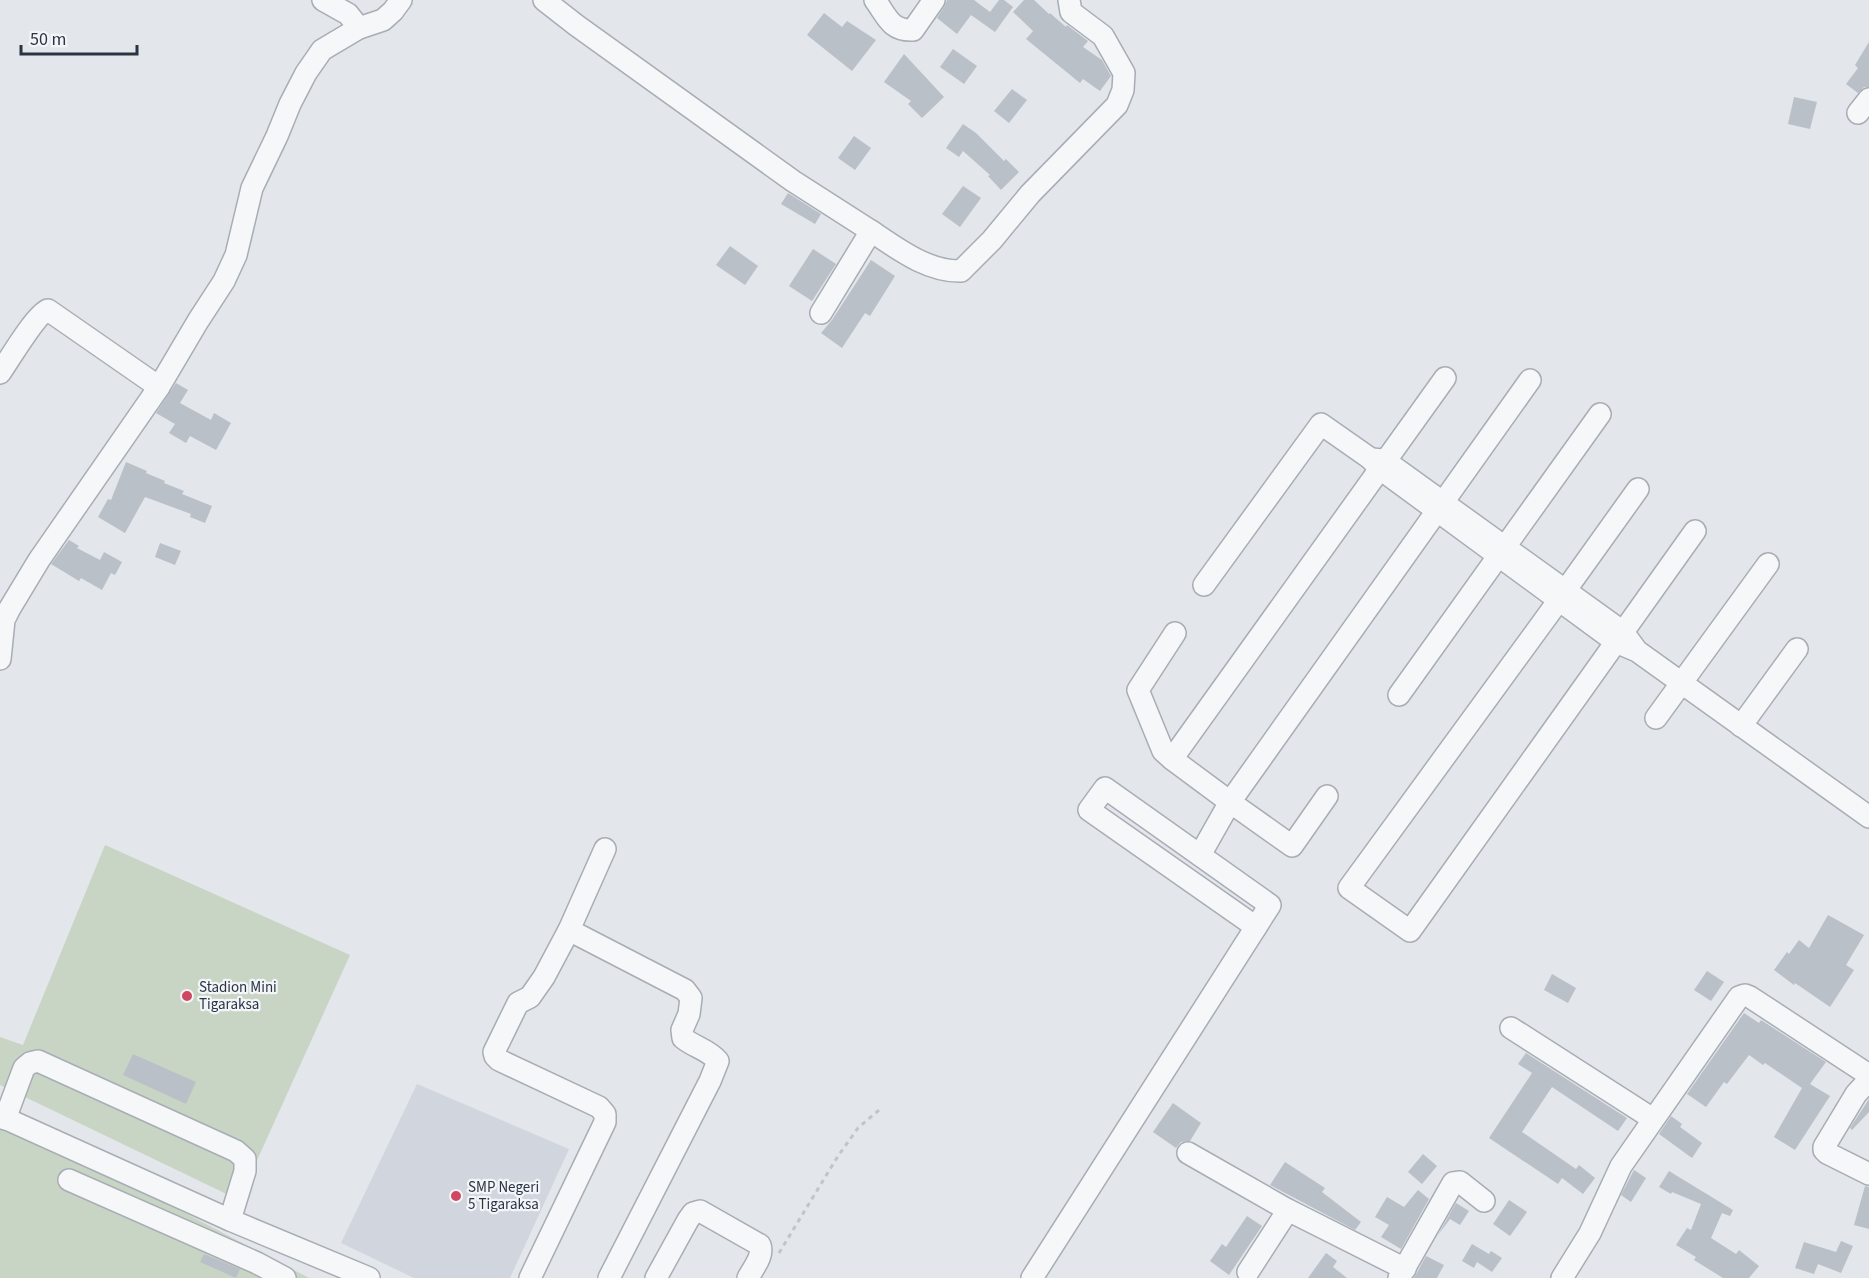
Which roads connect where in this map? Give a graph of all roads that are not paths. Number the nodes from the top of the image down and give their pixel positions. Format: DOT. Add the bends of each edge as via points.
graph roads {
  1 [pos="323,0"];
  2 [pos="401,0"];
  3 [pos="544,0"];
  4 [pos="874,0"];
  5 [pos="934,0"];
  6 [pos="1069,0"];
  7 [pos="359,28"];
  8 [pos="871,231"];
  9 [pos="821,313"];
  10 [pos="0,373"];
  11 [pos="1445,378"];
  12 [pos="1530,380"];
  13 [pos="159,387"];
  14 [pos="1600,414"];
  15 [pos="1378,462"];
  16 [pos="1638,489"];
  17 [pos="1440,507"];
  18 [pos="1695,531"];
  19 [pos="1502,551"];
  20 [pos="1768,564"];
  21 [pos="1204,585"];
  22 [pos="1562,596"];
  23 [pos="1175,633"];
  24 [pos="1619,637"];
  25 [pos="1797,649"];
  26 [pos="0,651"];
  27 [pos="1682,683"];
  28 [pos="1399,695"];
  29 [pos="1656,718"];
  30 [pos="1741,726"];
  31 [pos="1172,759"];
  32 [pos="1327,796"];
  33 [pos="1230,802"];
  34 [pos="1869,818"];
  35 [pos="605,849"];
  36 [pos="1200,855"];
  37 [pos="1256,927"];
  38 [pos="569,930"];
  39 [pos="1511,1028"];
  40 [pos="1869,1075"];
  41 [pos="1869,1080"];
  42 [pos="3,1118"];
  43 [pos="1653,1119"];
  44 [pos="1188,1153"];
  45 [pos="1869,1174"];
  46 [pos="69,1180"];
  47 [pos="1485,1201"];
  48 [pos="1288,1210"];
  49 [pos="230,1220"];
  50 [pos="253,1270"];
  51 [pos="1248,1272"];
  52 [pos="1402,1274"];
  53 [pos="285,1278"];
  54 [pos="369,1278"];
  55 [pos="530,1278"];
  56 [pos="609,1278"];
  57 [pos="656,1278"];
  58 [pos="748,1278"];
  59 [pos="1032,1278"];
  60 [pos="1562,1278"];
  1 -- 7 [label="street" via="348,14"];
  2 -- 7 [label="street" via="383,20"];
  3 -- 8 [label="street" via="793,181"];
  4 -- 5 [label="street" via="888,20 904,31 913,30"];
  6 -- 8 [label="street" via="1071,12 1103,36 1124,74 1117,105 961,271 941,270 905,254"];
  7 -- 13 [label="street" via="322,50 306,73 252,188 231,269"];
  8 -- 9 [label="street"];
  10 -- 13 [label="street" via="36,320 48,310"];
  11 -- 15 [label="street"];
  12 -- 17 [label="street"];
  13 -- 26 [label="street" via="10,608 4,620"];
  14 -- 19 [label="street"];
  15 -- 17 [label="street"];
  15 -- 21 [label="street" via="1321,424"];
  15 -- 31 [label="street"];
  16 -- 22 [label="street"];
  17 -- 19 [label="street"];
  17 -- 33 [label="street"];
  18 -- 24 [label="street"];
  19 -- 22 [label="street"];
  19 -- 28 [label="street"];
  20 -- 27 [label="street"];
  22 -- 24 [label="street"];
  22 -- 24 [label="street" via="1349,888 1410,931"];
  23 -- 31 [label="street" via="1138,690 1163,752"];
  24 -- 27 [label="street"];
  25 -- 30 [label="street"];
  27 -- 29 [label="street"];
  27 -- 30 [label="street"];
  30 -- 34 [label="street"];
  31 -- 33 [label="street"];
  32 -- 33 [label="street" via="1292,846"];
  33 -- 36 [label="street"];
  35 -- 38 [label="street"];
  36 -- 37 [label="street" via="1270,905"];
  36 -- 37 [label="street" via="1105,788 1089,810"];
  37 -- 59 [label="street"];
  38 -- 55 [label="street" via="534,992 516,1006 494,1052 499,1060 599,1107 606,1114 606,1122"];
  38 -- 56 [label="street" via="685,990 691,998 683,1038 718,1061"];
  39 -- 43 [label="street"];
  40 -- 43 [label="street" via="1745,995 1735,1002"];
  41 -- 45 [label="street" via="1856,1094 1824,1150"];
  42 -- 49 [label="street"];
  42 -- 49 [label="street" via="24,1068 38,1061 236,1151 245,1159 245,1171"];
  43 -- 60 [label="street" via="1621,1166 1590,1233"];
  44 -- 48 [label="street"];
  46 -- 50 [label="street"];
  47 -- 52 [label="street" via="1460,1182 1453,1183"];
  48 -- 51 [label="street"];
  48 -- 52 [label="street"];
  49 -- 54 [label="street"];
  50 -- 53 [label="street"];
  57 -- 58 [label="street" via="688,1220 700,1211 760,1245 760,1256"];
}
